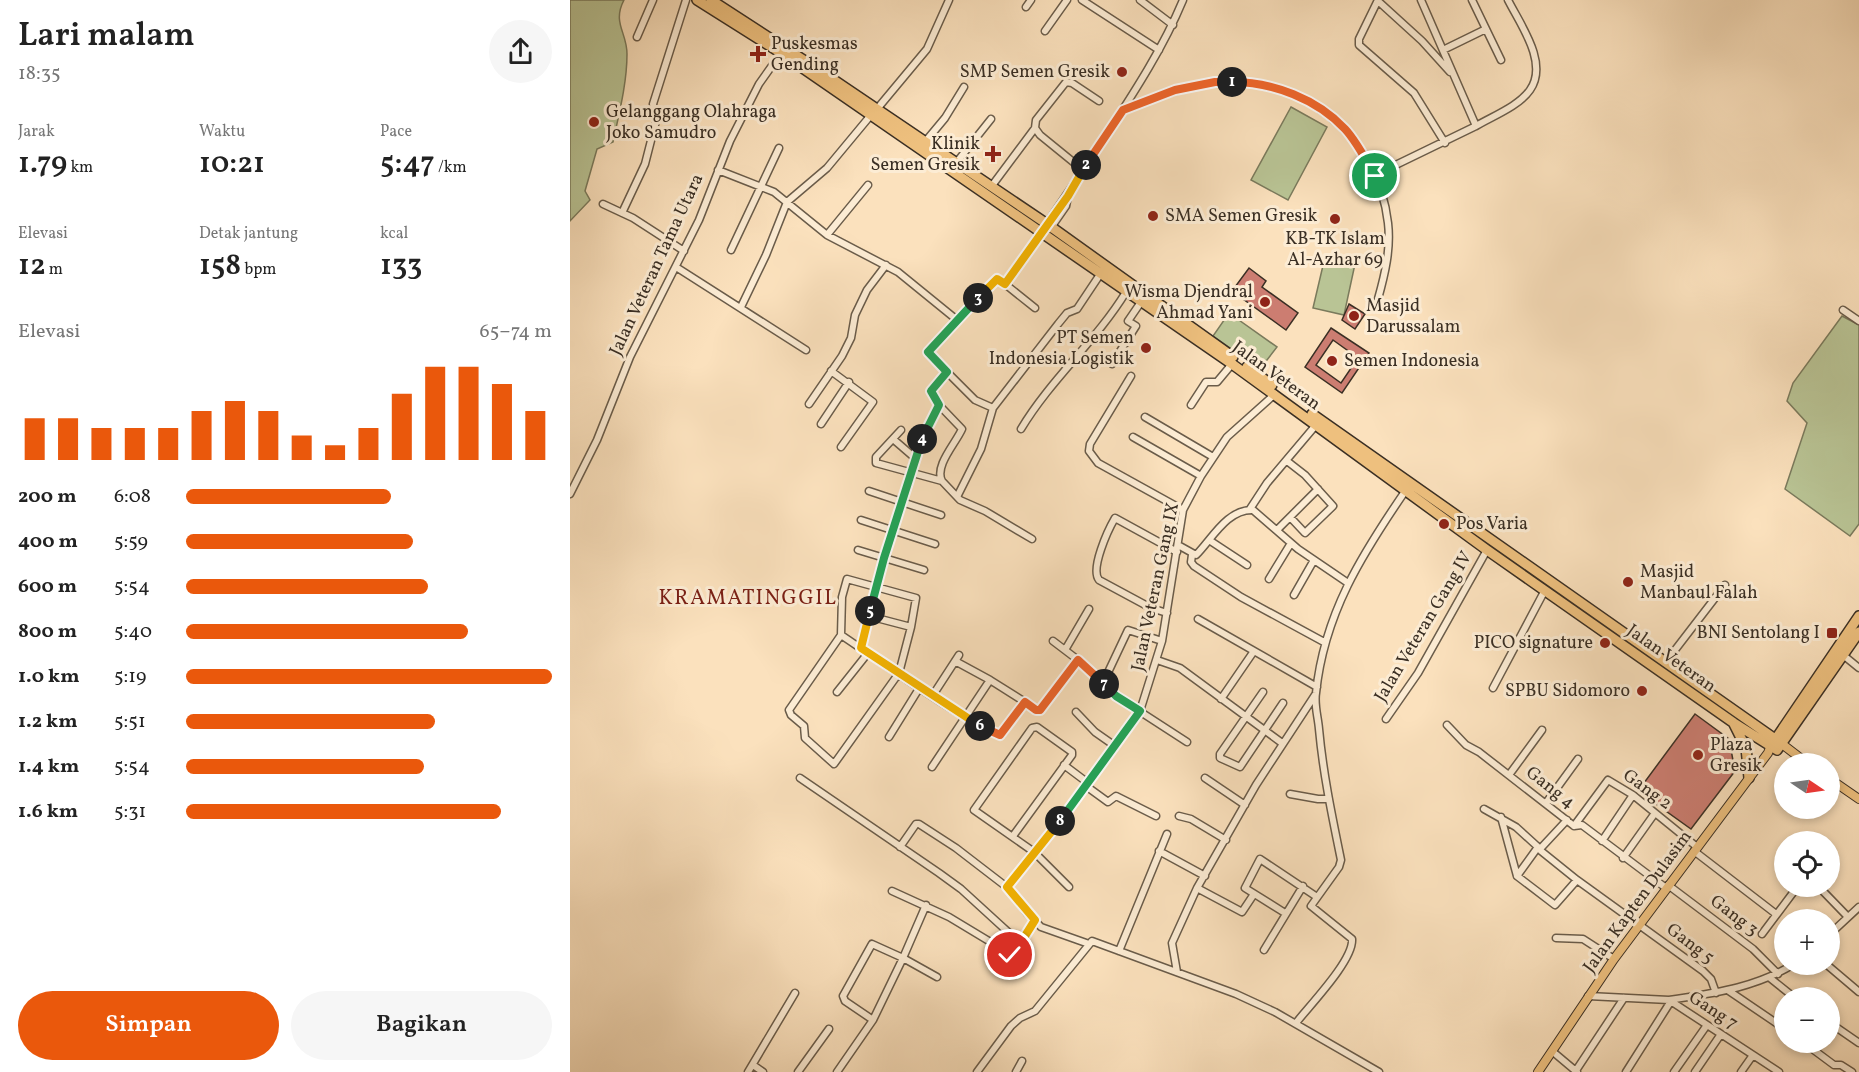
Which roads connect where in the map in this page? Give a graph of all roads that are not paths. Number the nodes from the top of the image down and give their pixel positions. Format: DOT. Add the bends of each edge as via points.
graph roads {
  1 [pos="652,0"];
  2 [pos="686,0"];
  3 [pos="698,0"];
  4 [pos="711,0"];
  5 [pos="949,0"];
  6 [pos="1031,0"];
  7 [pos="1068,0"];
  8 [pos="1082,0"];
  9 [pos="1140,0"];
  10 [pos="1183,0"];
  11 [pos="1378,0"];
  12 [pos="1421,0"];
  13 [pos="1472,0"];
  14 [pos="1508,0"];
  15 [pos="1026,7"];
  16 [pos="1173,25"];
  17 [pos="1486,29"];
  18 [pos="1045,31"];
  19 [pos="637,37"];
  20 [pos="1159,50"];
  21 [pos="1443,50"];
  22 [pos="781,53"];
  23 [pos="1501,60"];
  24 [pos="1453,76"];
  25 [pos="964,87"];
  26 [pos="1099,101"];
  27 [pos="1123,110"];
  28 [pos="874,112"];
  29 [pos="991,119"];
  30 [pos="1476,126"];
  31 [pos="1035,128"];
  32 [pos="926,142"];
  33 [pos="1445,142"];
  34 [pos="779,148"];
  35 [pos="956,163"];
  36 [pos="718,170"];
  37 [pos="1083,170"];
  38 [pos="1375,176"];
  39 [pos="868,185"];
  40 [pos="760,186"];
  41 [pos="991,187"];
  42 [pos="788,202"];
  43 [pos="603,204"];
  44 [pos="622,213"];
  45 [pos="1046,230"];
  46 [pos="827,235"];
  47 [pos="731,250"];
  48 [pos="684,251"];
  49 [pos="886,265"];
  50 [pos="676,267"];
  51 [pos="1101,273"];
  52 [pos="1005,284"];
  53 [pos="1126,292"];
  54 [pos="1378,299"];
  55 [pos="1141,302"];
  56 [pos="741,307"];
  57 [pos="1035,308"];
  58 [pos="1843,310"];
  59 [pos="957,320"];
  60 [pos="1859,321"];
  61 [pos="807,350"];
  62 [pos="1112,364"];
  63 [pos="1232,364"];
  64 [pos="831,371"];
  65 [pos="947,372"];
  66 [pos="1131,376"];
  67 [pos="849,382"];
  68 [pos="1275,394"];
  69 [pos="809,404"];
  70 [pos="939,405"];
  71 [pos="1191,405"];
  72 [pos="993,408"];
  73 [pos="1145,417"];
  74 [pos="821,424"];
  75 [pos="1316,424"];
  76 [pos="901,429"];
  77 [pos="1021,429"];
  78 [pos="1133,436"];
  79 [pos="894,439"];
  80 [pos="841,447"];
  81 [pos="1213,457"];
  82 [pos="915,458"];
  83 [pos="1287,461"];
  84 [pos="911,472"];
  85 [pos="1201,476"];
  86 [pos="942,481"];
  87 [pos="1318,489"];
  88 [pos="1406,490"];
  89 [pos="868,491"];
  90 [pos="570,494"];
  91 [pos="958,495"];
  92 [pos="1422,497"];
  93 [pos="903,502"];
  94 [pos="1250,509"];
  95 [pos="1183,510"];
  96 [pos="941,515"];
  97 [pos="1448,516"];
  98 [pos="1290,517"];
  99 [pos="861,520"];
  100 [pos="894,530"];
  101 [pos="1277,530"];
  102 [pos="1032,539"];
  103 [pos="1209,540"];
  104 [pos="1291,543"];
  105 [pos="936,544"];
  106 [pos="858,549"];
  107 [pos="1177,549"];
  108 [pos="1487,550"];
  109 [pos="1192,555"];
  110 [pos="884,558"];
  111 [pos="1314,560"];
  112 [pos="1247,565"];
  113 [pos="924,570"];
  114 [pos="1269,579"];
  115 [pos="1348,583"];
  116 [pos="877,585"];
  117 [pos="1725,585"];
  118 [pos="1545,590"];
  119 [pos="1294,594"];
  120 [pos="1089,609"];
  121 [pos="1167,613"];
  122 [pos="869,616"];
  123 [pos="1859,616"];
  124 [pos="1198,619"];
  125 [pos="911,627"];
  126 [pos="1859,632"];
  127 [pos="841,635"];
  128 [pos="1053,641"];
  129 [pos="1161,641"];
  130 [pos="1324,642"];
  131 [pos="861,648"];
  132 [pos="1065,650"];
  133 [pos="1254,651"];
  134 [pos="868,653"];
  135 [pos="1843,655"];
  136 [pos="1078,660"];
  137 [pos="1157,660"];
  138 [pos="1665,663"];
  139 [pos="1859,668"];
  140 [pos="898,673"];
  141 [pos="990,681"];
  142 [pos="1103,682"];
  143 [pos="920,687"];
  144 [pos="1317,687"];
  145 [pos="1493,688"];
  146 [pos="837,692"];
  147 [pos="1263,692"];
  148 [pos="933,695"];
  149 [pos="1315,695"];
  150 [pos="1221,699"];
  151 [pos="1025,702"];
  152 [pos="1283,703"];
  153 [pos="1140,711"];
  154 [pos="1076,712"];
  155 [pos="965,716"];
  156 [pos="1246,717"];
  157 [pos="1386,719"];
  158 [pos="1734,723"];
  159 [pos="1447,725"];
  160 [pos="1264,730"];
  161 [pos="1542,730"];
  162 [pos="889,737"];
  163 [pos="1187,742"];
  164 [pos="1282,743"];
  165 [pos="1115,746"];
  166 [pos="1775,746"];
  167 [pos="1790,753"];
  168 [pos="1578,759"];
  169 [pos="1064,765"];
  170 [pos="932,767"];
  171 [pos="1509,775"];
  172 [pos="800,778"];
  173 [pos="1205,778"];
  174 [pos="1749,778"];
  175 [pos="1087,784"];
  176 [pos="1840,786"];
  177 [pos="1290,794"];
  178 [pos="1633,795"];
  179 [pos="1329,799"];
  180 [pos="1859,799"];
  181 [pos="1546,803"];
  182 [pos="1245,805"];
  183 [pos="1484,809"];
  184 [pos="1655,813"];
  185 [pos="1156,816"];
  186 [pos="1179,816"];
  187 [pos="1501,817"];
  188 [pos="1567,820"];
  189 [pos="1574,826"];
  190 [pos="1167,834"];
  191 [pos="1012,836"];
  192 [pos="1226,840"];
  193 [pos="1602,841"];
  194 [pos="900,847"];
  195 [pos="1540,849"];
  196 [pos="1695,849"];
  197 [pos="1159,851"];
  198 [pos="1034,852"];
  199 [pos="1623,858"];
  200 [pos="1204,876"];
  201 [pos="1517,876"];
  202 [pos="1577,880"];
  203 [pos="1303,886"];
  204 [pos="1667,886"];
  205 [pos="1007,887"];
  206 [pos="1069,887"];
  207 [pos="1197,888"];
  208 [pos="892,891"];
  209 [pos="1254,894"];
  210 [pos="1317,897"];
  211 [pos="1789,897"];
  212 [pos="1829,897"];
  213 [pos="926,905"];
  214 [pos="1859,907"];
  215 [pos="1780,909"];
  216 [pos="1774,912"];
  217 [pos="1285,913"];
  218 [pos="1774,917"];
  219 [pos="1848,917"];
  220 [pos="1035,920"];
  221 [pos="1639,925"];
  222 [pos="1840,925"];
  223 [pos="1762,934"];
  224 [pos="1556,938"];
  225 [pos="1020,943"];
  226 [pos="1089,944"];
  227 [pos="1264,950"];
  228 [pos="1119,951"];
  229 [pos="903,958"];
  230 [pos="1614,958"];
  231 [pos="1774,970"];
  232 [pos="1177,972"];
  233 [pos="1776,975"];
  234 [pos="1839,975"];
  235 [pos="937,977"];
  236 [pos="1770,978"];
  237 [pos="1781,987"];
  238 [pos="1729,991"];
  239 [pos="1859,992"];
  240 [pos="795,993"];
  241 [pos="1716,993"];
  242 [pos="1588,996"];
  243 [pos="1624,998"];
  244 [pos="1670,1000"];
  245 [pos="873,1020"];
  246 [pos="1774,1022"];
  247 [pos="1296,1023"];
  248 [pos="1707,1025"];
  249 [pos="829,1029"];
  250 [pos="1840,1030"];
  251 [pos="1721,1034"];
  252 [pos="1859,1043"];
  253 [pos="1552,1051"];
  254 [pos="1818,1053"];
  255 [pos="1753,1055"];
  256 [pos="1022,1061"];
  257 [pos="753,1065"];
  258 [pos="748,1072"];
  259 [pos="763,1072"];
  260 [pos="798,1072"];
  261 [pos="837,1072"];
  262 [pos="977,1072"];
  263 [pos="1016,1072"];
  264 [pos="1379,1072"];
  265 [pos="1538,1072"];
  266 [pos="1576,1072"];
  267 [pos="1626,1072"];
  268 [pos="1674,1072"];
  269 [pos="1695,1072"];
  270 [pos="1741,1072"];
  271 [pos="1779,1072"];
  272 [pos="1852,1072"];
  1 -- 19 [label="street"];
  2 -- 44 [label="street" via="653,104 656,121 645,164"];
  3 -- 22 [label="highway, Jalan Veteran"];
  4 -- 28 [label="highway, Jalan Veteran"];
  5 -- 28 [label="street" via="927,49"];
  6 -- 15 [label="street"];
  7 -- 18 [label="street"];
  8 -- 20 [label="street"];
  9 -- 16 [label="street"];
  10 -- 16 [label="street"];
  11 -- 24 [label="street"];
  11 -- 33 [label="street" via="1359,45 1414,93"];
  12 -- 21 [label="street"];
  13 -- 17 [label="street"];
  14 -- 30 [label="street" via="1535,56 1535,79 1530,91 1516,103"];
  16 -- 20 [label="street"];
  17 -- 21 [label="street"];
  17 -- 23 [label="street"];
  20 -- 27 [label="street"];
  21 -- 24 [label="street"];
  22 -- 28 [label="highway, Jalan Veteran"];
  22 -- 36 [label="street, Jalan Veteran Tama Utara" via="759,84"];
  24 -- 30 [label="street"];
  25 -- 32 [label="street"];
  26 -- 31 [label="street" via="1066,82 1036,120"];
  27 -- 37 [label="street"];
  27 -- 38 [label="street" via="1175,90 1215,82 1276,88 1298,95 1345,129"];
  28 -- 32 [label="highway, Jalan Veteran"];
  28 -- 42 [label="street" via="827,168"];
  28 -- 45 [label="highway, Jalan Veteran"];
  29 -- 35 [label="street"];
  30 -- 33 [label="street"];
  31 -- 37 [label="street"];
  31 -- 41 [label="street"];
  32 -- 35 [label="highway, Jalan Veteran"];
  33 -- 38 [label="street"];
  34 -- 40 [label="street"];
  35 -- 41 [label="highway, Jalan Veteran"];
  36 -- 40 [label="street"];
  36 -- 48 [label="street, Jalan Veteran Tama Utara"];
  37 -- 45 [label="street"];
  38 -- 54 [label="street" via="1388,222 1388,258"];
  39 -- 46 [label="street"];
  40 -- 42 [label="street"];
  40 -- 47 [label="street"];
  41 -- 45 [label="highway, Jalan Veteran"];
  42 -- 46 [label="street"];
  42 -- 56 [label="street"];
  43 -- 44 [label="street"];
  44 -- 48 [label="street"];
  45 -- 51 [label="highway, Jalan Veteran"];
  45 -- 52 [label="street"];
  45 -- 92 [label="highway, Jalan Veteran"];
  46 -- 49 [label="street"];
  48 -- 50 [label="street, Jalan Veteran Tama Utara"];
  49 -- 59 [label="street"];
  49 -- 64 [label="street" via="867,290 855,315 851,338"];
  50 -- 56 [label="street"];
  50 -- 90 [label="street, Jalan Veteran Tama Utara" via="630,357"];
  51 -- 53 [label="highway, Jalan Veteran"];
  51 -- 72 [label="street" via="1077,309 1067,313"];
  52 -- 57 [label="street"];
  52 -- 59 [label="street" via="997,279"];
  53 -- 55 [label="highway, Jalan Veteran"];
  53 -- 77 [label="street"];
  55 -- 62 [label="street" via="1128,321 1136,326"];
  55 -- 63 [label="highway, Jalan Veteran"];
  56 -- 61 [label="street"];
  58 -- 60 [label="street"];
  59 -- 65 [label="street" via="929,350"];
  63 -- 68 [label="highway, Jalan Veteran"];
  63 -- 71 [label="street" via="1217,382 1206,382"];
  64 -- 67 [label="street"];
  64 -- 69 [label="street"];
  65 -- 70 [label="street" via="931,393"];
  65 -- 72 [label="street" via="975,400"];
  66 -- 95 [label="street" via="1089,450 1098,463"];
  67 -- 74 [label="street"];
  67 -- 80 [label="street" via="873,402"];
  68 -- 75 [label="highway, Jalan Veteran"];
  68 -- 81 [label="street, Jalan Veteran Gang IX" via="1234,430"];
  70 -- 82 [label="street"];
  70 -- 86 [label="street" via="962,429 942,467"];
  72 -- 91 [label="street" via="981,449"];
  73 -- 81 [label="street"];
  75 -- 83 [label="street"];
  75 -- 88 [label="highway, Jalan Veteran"];
  76 -- 79 [label="street"];
  78 -- 85 [label="street"];
  79 -- 82 [label="street"];
  79 -- 84 [label="street" via="874,461"];
  81 -- 85 [label="street, Jalan Veteran Gang IX"];
  82 -- 84 [label="street"];
  83 -- 87 [label="street"];
  83 -- 94 [label="street"];
  84 -- 86 [label="street"];
  84 -- 93 [label="street"];
  85 -- 95 [label="street, Jalan Veteran Gang IX"];
  86 -- 91 [label="street"];
  87 -- 98 [label="street"];
  87 -- 98 [label="street" via="1332,503 1332,510 1305,533"];
  88 -- 92 [label="highway, Jalan Veteran"];
  88 -- 115 [label="street"];
  89 -- 93 [label="street"];
  91 -- 102 [label="street" via="960,500"];
  92 -- 97 [label="highway, Jalan Veteran"];
  93 -- 96 [label="street"];
  93 -- 100 [label="street"];
  94 -- 101 [label="street"];
  94 -- 103 [label="street" via="1227,520"];
  95 -- 107 [label="street, Jalan Veteran Gang IX"];
  97 -- 108 [label="highway, Jalan Veteran"];
  97 -- 138 [label="highway, Jalan Veteran"];
  98 -- 101 [label="street"];
  99 -- 100 [label="street"];
  100 -- 105 [label="street"];
  100 -- 110 [label="street"];
  101 -- 104 [label="street"];
  103 -- 109 [label="street"];
  103 -- 112 [label="street"];
  104 -- 111 [label="street"];
  104 -- 114 [label="street"];
  106 -- 110 [label="street"];
  107 -- 109 [label="street"];
  107 -- 121 [label="street, Jalan Veteran Gang IX"];
  107 -- 121 [label="street" via="1115,518 1099,554 1096,572 1099,580"];
  108 -- 118 [label="highway, Jalan Veteran"];
  108 -- 157 [label="street, Jalan Veteran Gang IV" via="1414,680"];
  109 -- 130 [label="street" via="1192,564 1203,572"];
  110 -- 113 [label="street"];
  110 -- 116 [label="street"];
  111 -- 115 [label="street"];
  111 -- 119 [label="street"];
  115 -- 130 [label="street"];
  116 -- 122 [label="street"];
  116 -- 125 [label="street" via="916,598"];
  116 -- 127 [label="street" via="848,579 842,597"];
  117 -- 138 [label="street"];
  118 -- 145 [label="street"];
  118 -- 158 [label="highway, Jalan Veteran"];
  120 -- 132 [label="street"];
  121 -- 129 [label="street, Jalan Veteran Gang IX"];
  122 -- 125 [label="street"];
  122 -- 131 [label="street"];
  123 -- 166 [label="highway"];
  124 -- 133 [label="street"];
  125 -- 140 [label="street"];
  126 -- 135 [label="highway"];
  127 -- 131 [label="street"];
  127 -- 140 [label="street" via="789,710 804,726 805,738 832,763 836,763"];
  128 -- 132 [label="street"];
  129 -- 137 [label="street, Jalan Veteran Gang IX"];
  129 -- 142 [label="street" via="1128,630"];
  130 -- 144 [label="street"];
  131 -- 134 [label="street"];
  132 -- 136 [label="street"];
  133 -- 144 [label="street"];
  133 -- 150 [label="street"];
  134 -- 140 [label="street"];
  134 -- 146 [label="street"];
  135 -- 139 [label="street"];
  135 -- 166 [label="highway"];
  136 -- 142 [label="street"];
  136 -- 151 [label="street" via="1040,710"];
  137 -- 150 [label="street" via="1180,668"];
  137 -- 153 [label="street, Jalan Veteran Gang IX"];
  138 -- 166 [label="highway, Jalan Veteran"];
  140 -- 143 [label="street"];
  141 -- 148 [label="street" via="957,658"];
  141 -- 151 [label="street"];
  141 -- 155 [label="street"];
  142 -- 153 [label="street"];
  143 -- 148 [label="street"];
  143 -- 162 [label="street"];
  144 -- 149 [label="street"];
  147 -- 156 [label="street"];
  148 -- 155 [label="street"];
  149 -- 164 [label="street"];
  149 -- 179 [label="street"];
  150 -- 156 [label="street"];
  151 -- 155 [label="street" via="1000,735"];
  152 -- 160 [label="street"];
  153 -- 163 [label="street"];
  153 -- 165 [label="street, Jalan Veteran Gang IX"];
  154 -- 165 [label="street"];
  155 -- 170 [label="street"];
  156 -- 160 [label="street"];
  156 -- 160 [label="street" via="1220,758 1240,766"];
  158 -- 166 [label="highway, Jalan Veteran"];
  158 -- 174 [label="highway" via="1746,748"];
  159 -- 171 [label="street, Gang 4" via="1466,745"];
  160 -- 164 [label="street"];
  161 -- 171 [label="street"];
  164 -- 182 [label="street"];
  165 -- 175 [label="street, Jalan Veteran Gang IX"];
  166 -- 167 [label="main road"];
  166 -- 174 [label="main road, Jalan Kapten Dulasim"];
  168 -- 181 [label="street"];
  169 -- 175 [label="street"];
  169 -- 191 [label="street"];
  169 -- 191 [label="street" via="1072,752 1032,728 974,808"];
  171 -- 181 [label="street, Gang 4"];
  172 -- 194 [label="street"];
  173 -- 182 [label="street"];
  174 -- 196 [label="main road, Jalan Kapten Dulasim"];
  175 -- 185 [label="street" via="1108,802 1116,796"];
  175 -- 198 [label="street, Jalan Veteran Gang IX"];
  176 -- 180 [label="main road"];
  177 -- 179 [label="street"];
  178 -- 184 [label="street, Gang 2"];
  178 -- 189 [label="street, Gang 2" via="1608,780"];
  178 -- 193 [label="street"];
  179 -- 210 [label="street" via="1341,860"];
  181 -- 188 [label="street, Gang 4"];
  182 -- 192 [label="street"];
  183 -- 187 [label="street, Gang 5"];
  184 -- 196 [label="street, Gang 2"];
  184 -- 199 [label="street"];
  186 -- 192 [label="street"];
  187 -- 195 [label="street, Gang 5"];
  187 -- 201 [label="street"];
  188 -- 189 [label="street, Gang 4"];
  188 -- 195 [label="street"];
  189 -- 193 [label="street, Gang 4" via="1582,825"];
  190 -- 197 [label="street"];
  191 -- 198 [label="street"];
  192 -- 200 [label="street"];
  193 -- 199 [label="street, Gang 4"];
  194 -- 205 [label="street" via="918,824"];
  194 -- 225 [label="street" via="961,890"];
  195 -- 201 [label="street"];
  195 -- 202 [label="street, Gang 5"];
  196 -- 204 [label="main road, Jalan Kapten Dulasim"];
  196 -- 216 [label="street, Gang 2"];
  197 -- 200 [label="street"];
  197 -- 228 [label="street"];
  198 -- 205 [label="street, Jalan Veteran Gang IX"];
  198 -- 206 [label="street"];
  199 -- 204 [label="street, Gang 4"];
  200 -- 207 [label="street"];
  201 -- 202 [label="street" via="1553,905"];
  202 -- 221 [label="street, Gang 5"];
  203 -- 209 [label="street" via="1261,859 1245,888"];
  203 -- 210 [label="street"];
  203 -- 217 [label="street"];
  204 -- 221 [label="main road, Jalan Kapten Dulasim"];
  204 -- 231 [label="street, Gang 3" via="1753,949"];
  205 -- 220 [label="street"];
  207 -- 209 [label="street" via="1242,912"];
  207 -- 232 [label="street" via="1171,945"];
  208 -- 213 [label="street"];
  209 -- 217 [label="street"];
  210 -- 247 [label="street" via="1311,908 1352,939 1352,943 1343,963"];
  211 -- 215 [label="street"];
  212 -- 219 [label="street"];
  213 -- 225 [label="street" via="1010,955"];
  213 -- 229 [label="street"];
  214 -- 219 [label="street"];
  217 -- 227 [label="street"];
  218 -- 223 [label="street"];
  219 -- 222 [label="street"];
  220 -- 225 [label="street"];
  220 -- 226 [label="street" via="1049,931"];
  221 -- 230 [label="main road, Jalan Kapten Dulasim"];
  221 -- 241 [label="street, Gang 5" via="1703,971"];
  224 -- 230 [label="street" via="1583,939"];
  226 -- 228 [label="street" via="1092,941"];
  226 -- 262 [label="street" via="1035,1011 1011,1026"];
  228 -- 232 [label="street"];
  229 -- 235 [label="street"];
  229 -- 245 [label="street"];
  229 -- 245 [label="street" via="872,944 844,992 845,1001"];
  230 -- 242 [label="main road, Jalan Kapten Dulasim"];
  232 -- 247 [label="street" via="1236,994"];
  233 -- 236 [label="street"];
  234 -- 239 [label="street"];
  236 -- 237 [label="street"];
  236 -- 238 [label="street"];
  238 -- 241 [label="street"];
  238 -- 246 [label="street"];
  240 -- 257 [label="street"];
  241 -- 244 [label="street"];
  242 -- 243 [label="street, Gang 7"];
  242 -- 253 [label="main road, Jalan Kapten Dulasim"];
  243 -- 244 [label="street, Gang 7"];
  243 -- 266 [label="street"];
  244 -- 248 [label="street, Gang 7"];
  244 -- 267 [label="street"];
  245 -- 261 [label="street"];
  247 -- 264 [label="street"];
  248 -- 251 [label="street, Gang 7"];
  248 -- 268 [label="street"];
  249 -- 260 [label="street"];
  250 -- 252 [label="street"];
  251 -- 255 [label="street, Gang 7"];
  251 -- 269 [label="street"];
  253 -- 265 [label="main road, Jalan Kapten Dulasim"];
  253 -- 266 [label="street"];
  254 -- 272 [label="street"];
  255 -- 270 [label="street"];
  255 -- 271 [label="street, Gang 7"];
  256 -- 263 [label="street"];
  257 -- 258 [label="street"];
  257 -- 259 [label="street"];
}
